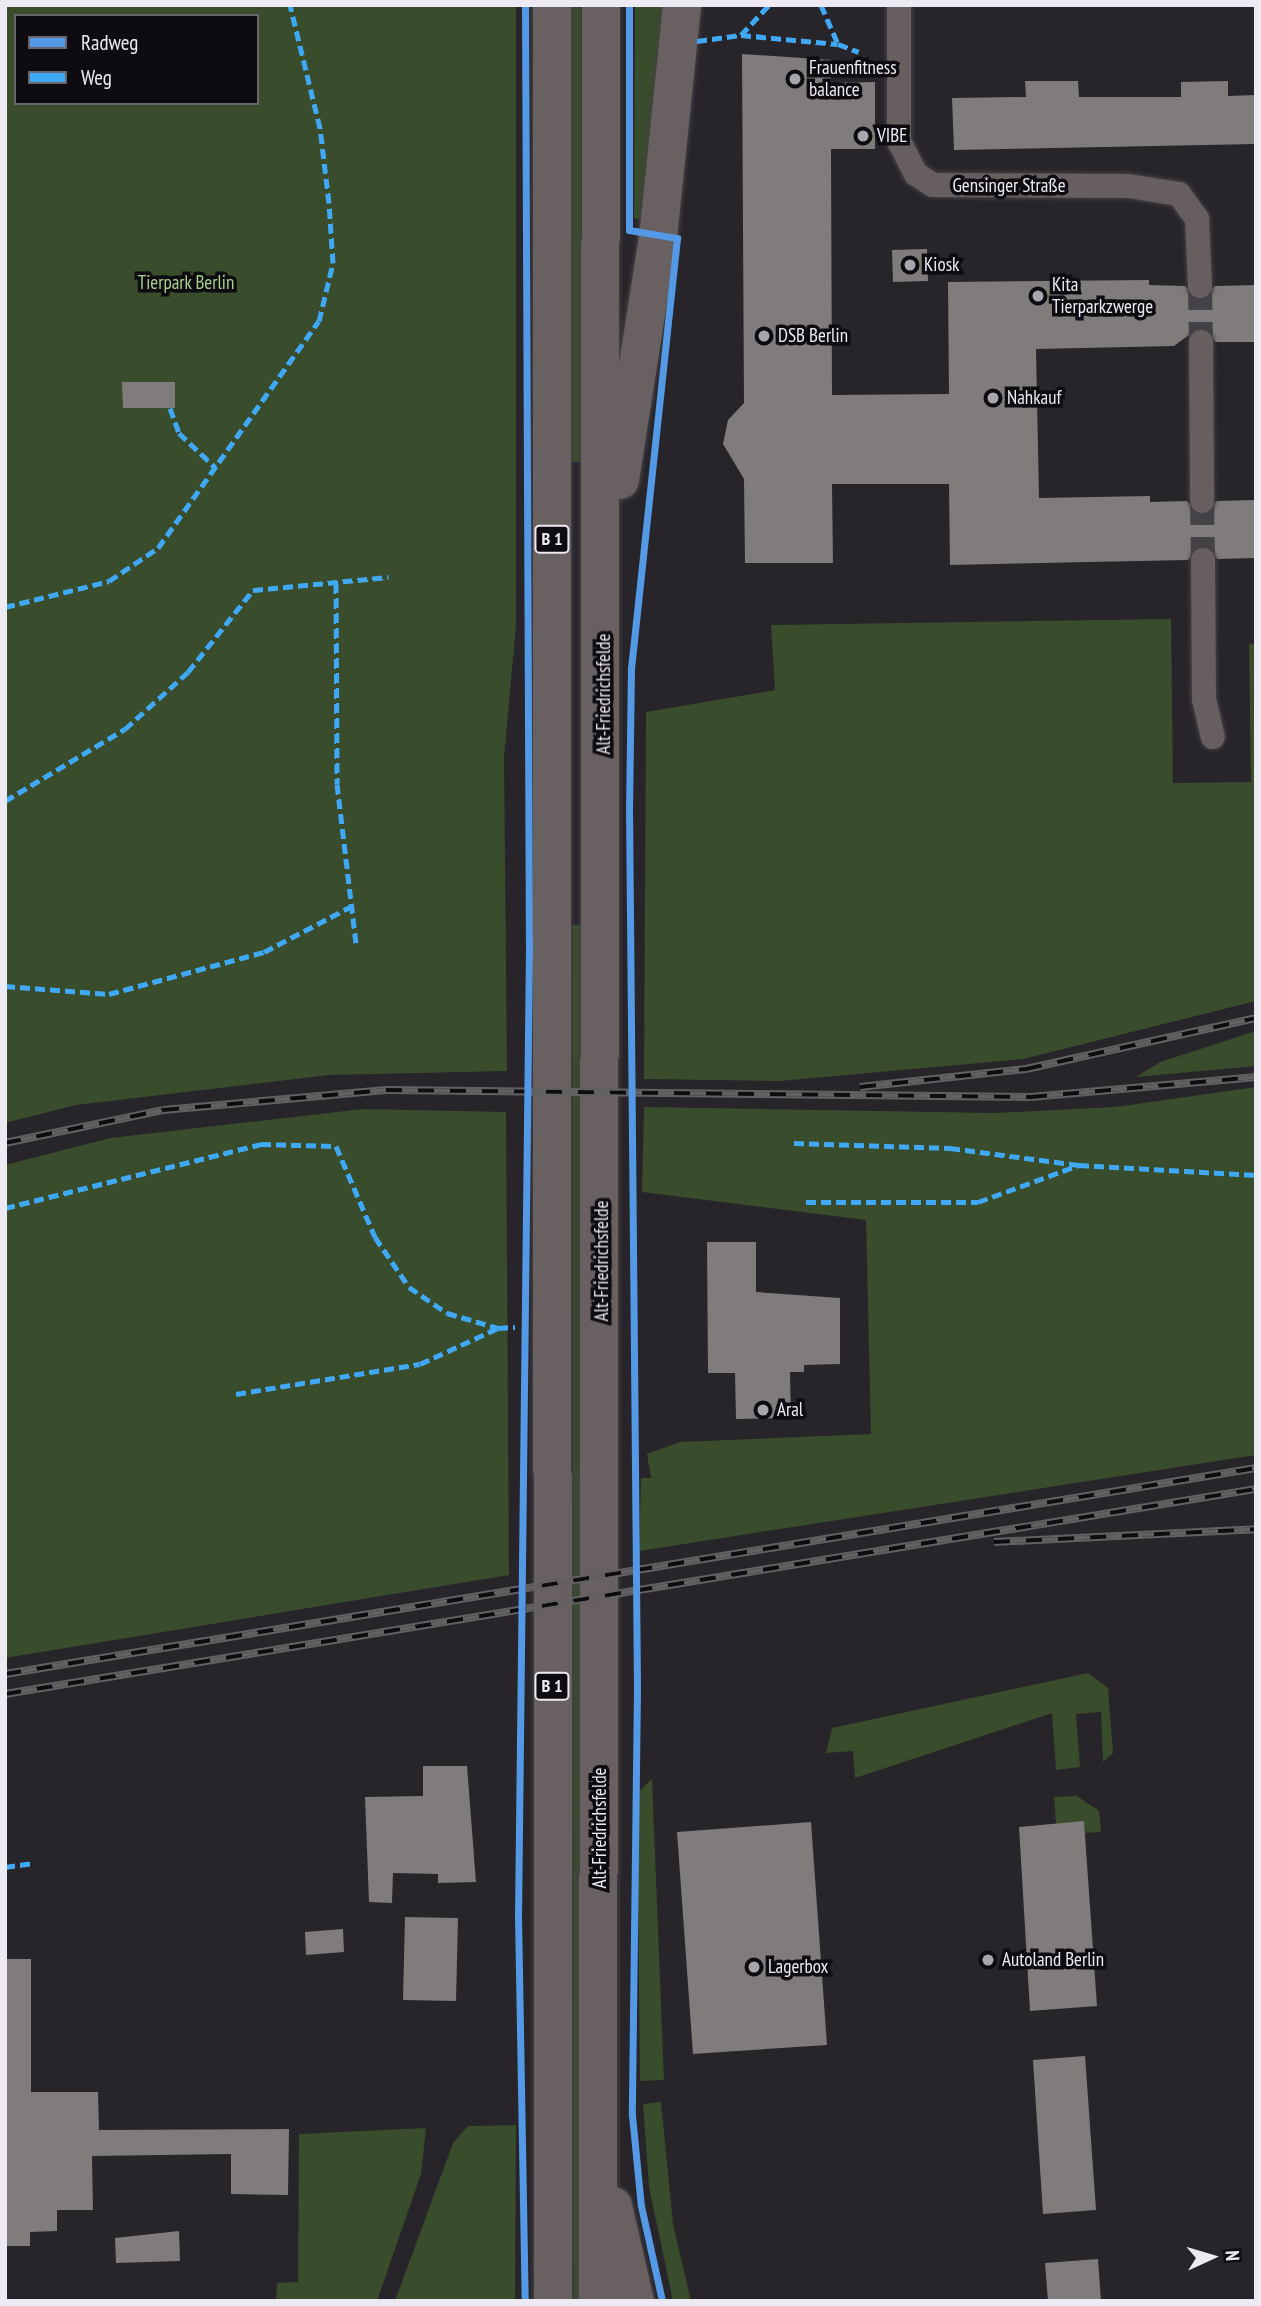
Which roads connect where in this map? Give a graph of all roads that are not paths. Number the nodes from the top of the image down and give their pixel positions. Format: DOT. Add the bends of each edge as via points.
graph roads {
  1 [pos="552,5"];
  2 [pos="601,5"];
  3 [pos="681,5"];
  4 [pos="899,5"];
  5 [pos="1200,286"];
  6 [pos="1201,342"];
  7 [pos="1202,501"];
  8 [pos="605,547"];
  9 [pos="1203,560"];
  10 [pos="1213,737"];
  11 [pos="597,2143"];
  12 [pos="553,2301"];
  13 [pos="598,2301"];
  14 [pos="635,2301"];
  1 -- 12 [label="main road, B 1"];
  2 -- 8 [label="main road, Alt-Friedrichsfelde"];
  3 -- 8 [label="main road" via="642,363"];
  4 -- 5 [label="street, Gensinger Straße" via="899,141 916,174 933,186 1123,186 1179,194 1197,219"];
  6 -- 7 [label="street"];
  8 -- 11 [label="main road, Alt-Friedrichsfelde"];
  9 -- 10 [label="street" via="1204,699"];
  11 -- 13 [label="main road, Alt-Friedrichsfelde"];
  11 -- 14 [label="main road"];
}
